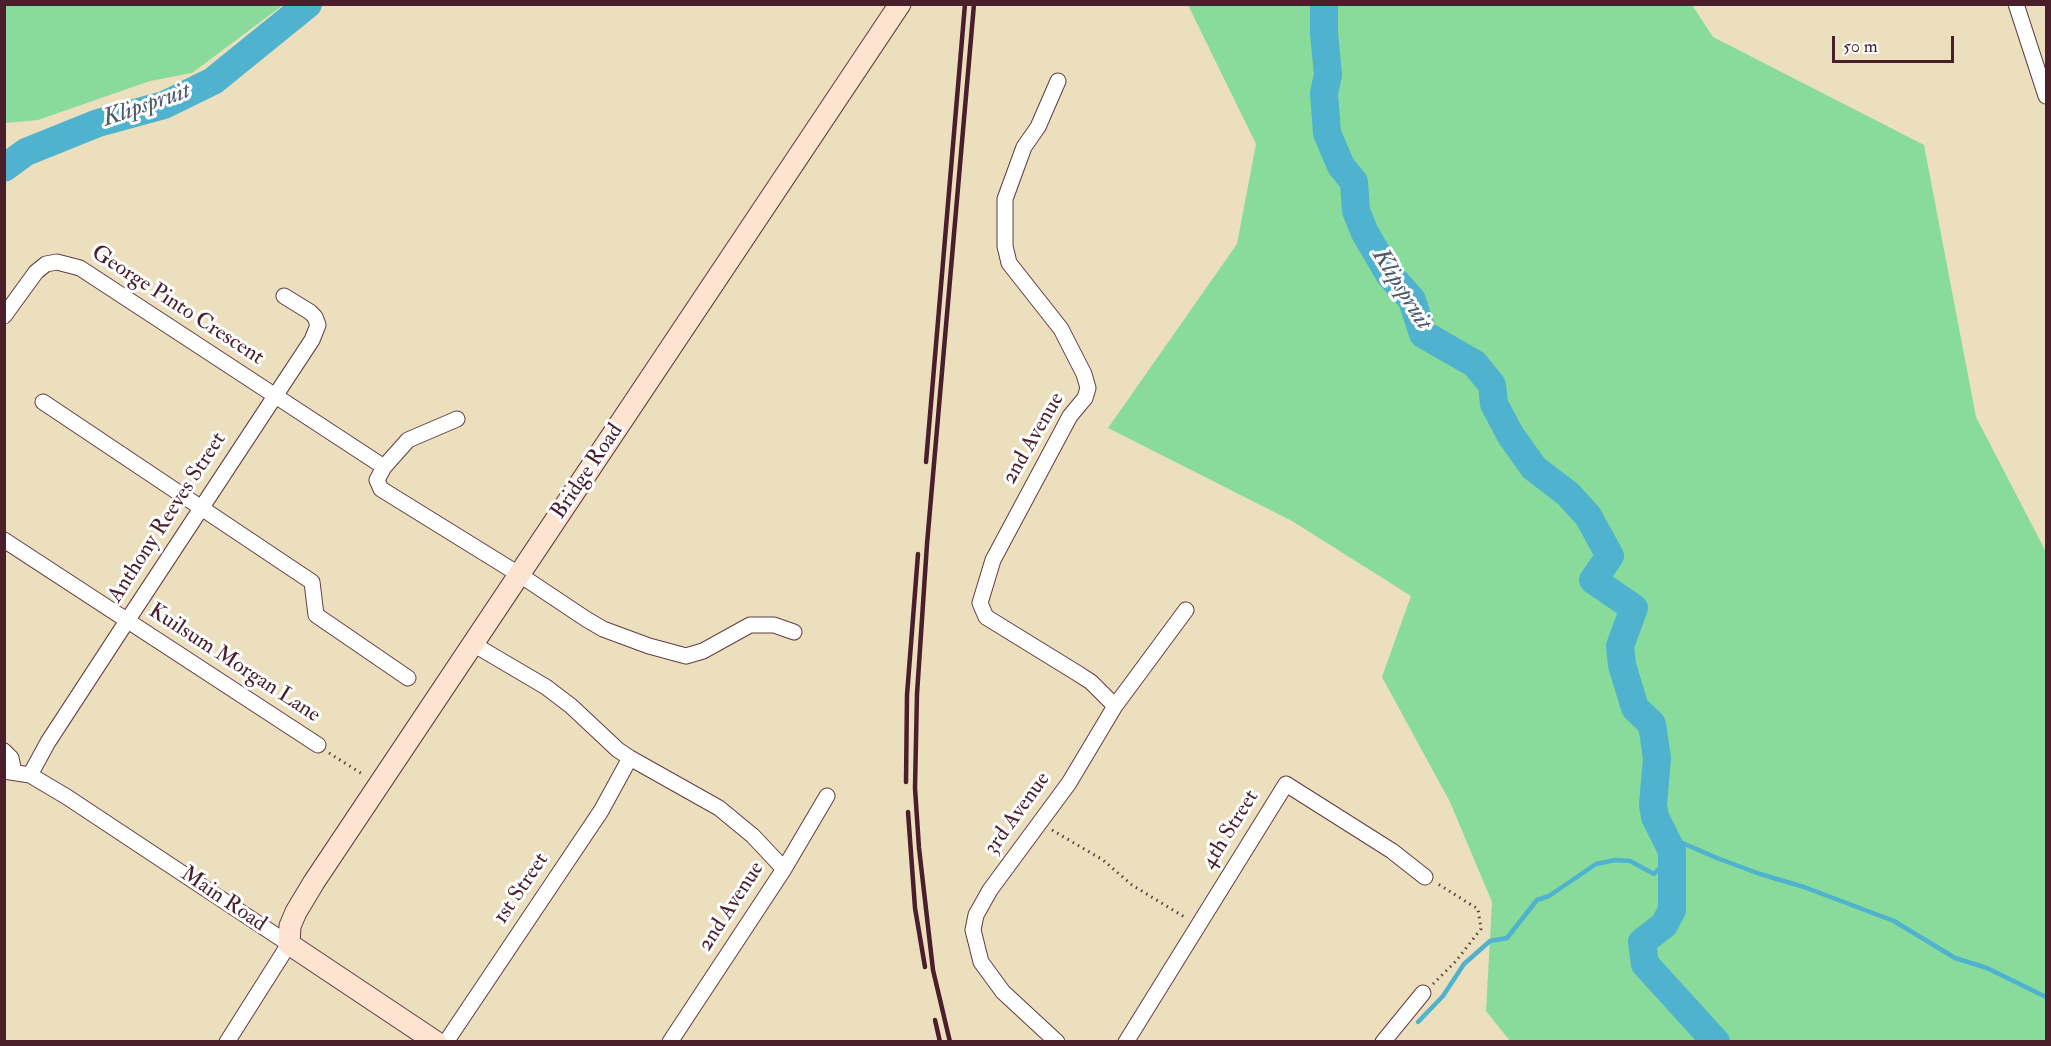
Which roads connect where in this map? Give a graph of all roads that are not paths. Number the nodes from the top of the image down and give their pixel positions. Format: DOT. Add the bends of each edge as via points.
graph roads {
  1 [pos="900,4"];
  2 [pos="2016,4"];
  3 [pos="1059,81"];
  4 [pos="2046,96"];
  5 [pos="284,296"];
  6 [pos="4,316"];
  7 [pos="275,396"];
  8 [pos="44,402"];
  9 [pos="457,419"];
  10 [pos="384,467"];
  11 [pos="201,508"];
  12 [pos="4,540"];
  13 [pos="520,574"];
  14 [pos="1186,610"];
  15 [pos="127,621"];
  16 [pos="794,632"];
  17 [pos="473,644"];
  18 [pos="408,678"];
  19 [pos="1115,706"];
  20 [pos="318,745"];
  21 [pos="4,751"];
  22 [pos="630,759"];
  23 [pos="9,772"];
  24 [pos="30,775"];
  25 [pos="827,796"];
  26 [pos="784,868"];
  27 [pos="1425,877"];
  28 [pos="289,944"];
  29 [pos="1423,993"];
  30 [pos="227,1041"];
  31 [pos="436,1041"];
  32 [pos="446,1041"];
  33 [pos="670,1041"];
  34 [pos="1057,1041"];
  35 [pos="1126,1041"];
  36 [pos="1383,1041"];
  1 -- 13 [label="street, Bridge Road"];
  2 -- 4 [label="street"];
  3 -- 19 [label="street, 2nd Avenue" via="1024,147 1005,199 1005,246 1009,263 1061,329 1088,387 993,560 980,603 986,617 1091,682"];
  5 -- 7 [label="street, Anthony Reeves Street" via="310,312 318,325"];
  6 -- 7 [label="street, George Pinto Crescent" via="46,264 70,264"];
  7 -- 10 [label="street"];
  7 -- 11 [label="street, Anthony Reeves Street"];
  8 -- 11 [label="street"];
  9 -- 10 [label="street" via="408,440"];
  10 -- 13 [label="street" via="377,480 381,489"];
  11 -- 15 [label="street, Anthony Reeves Street"];
  11 -- 18 [label="street" via="312,582 316,615"];
  12 -- 15 [label="street, Kuilsum Morgan Lane"];
  13 -- 16 [label="street" via="603,628 676,655 695,655 750,625 774,625"];
  13 -- 17 [label="street, Bridge Road"];
  14 -- 19 [label="street, 3rd Avenue"];
  15 -- 20 [label="street, Kuilsum Morgan Lane"];
  15 -- 24 [label="street, Anthony Reeves Street"];
  17 -- 22 [label="street" via="572,706"];
  17 -- 28 [label="street, Bridge Road" via="304,897 290,926"];
  19 -- 34 [label="street, 3rd Avenue" via="1070,783 981,905 973,930 981,962 1003,992"];
  21 -- 23 [label="street" via="11,758"];
  22 -- 26 [label="street" via="719,808"];
  22 -- 32 [label="street, 1st Street" via="601,812"];
  23 -- 24 [label="street, Main Road"];
  24 -- 28 [label="street, Main Road"];
  25 -- 26 [label="street, 2nd Avenue"];
  26 -- 33 [label="street, 2nd Avenue"];
  27 -- 35 [label="street, 4th Street" via="1392,851 1286,784"];
  28 -- 30 [label="street"];
  28 -- 31 [label="street, Main Road"];
  29 -- 36 [label="street"];
}
